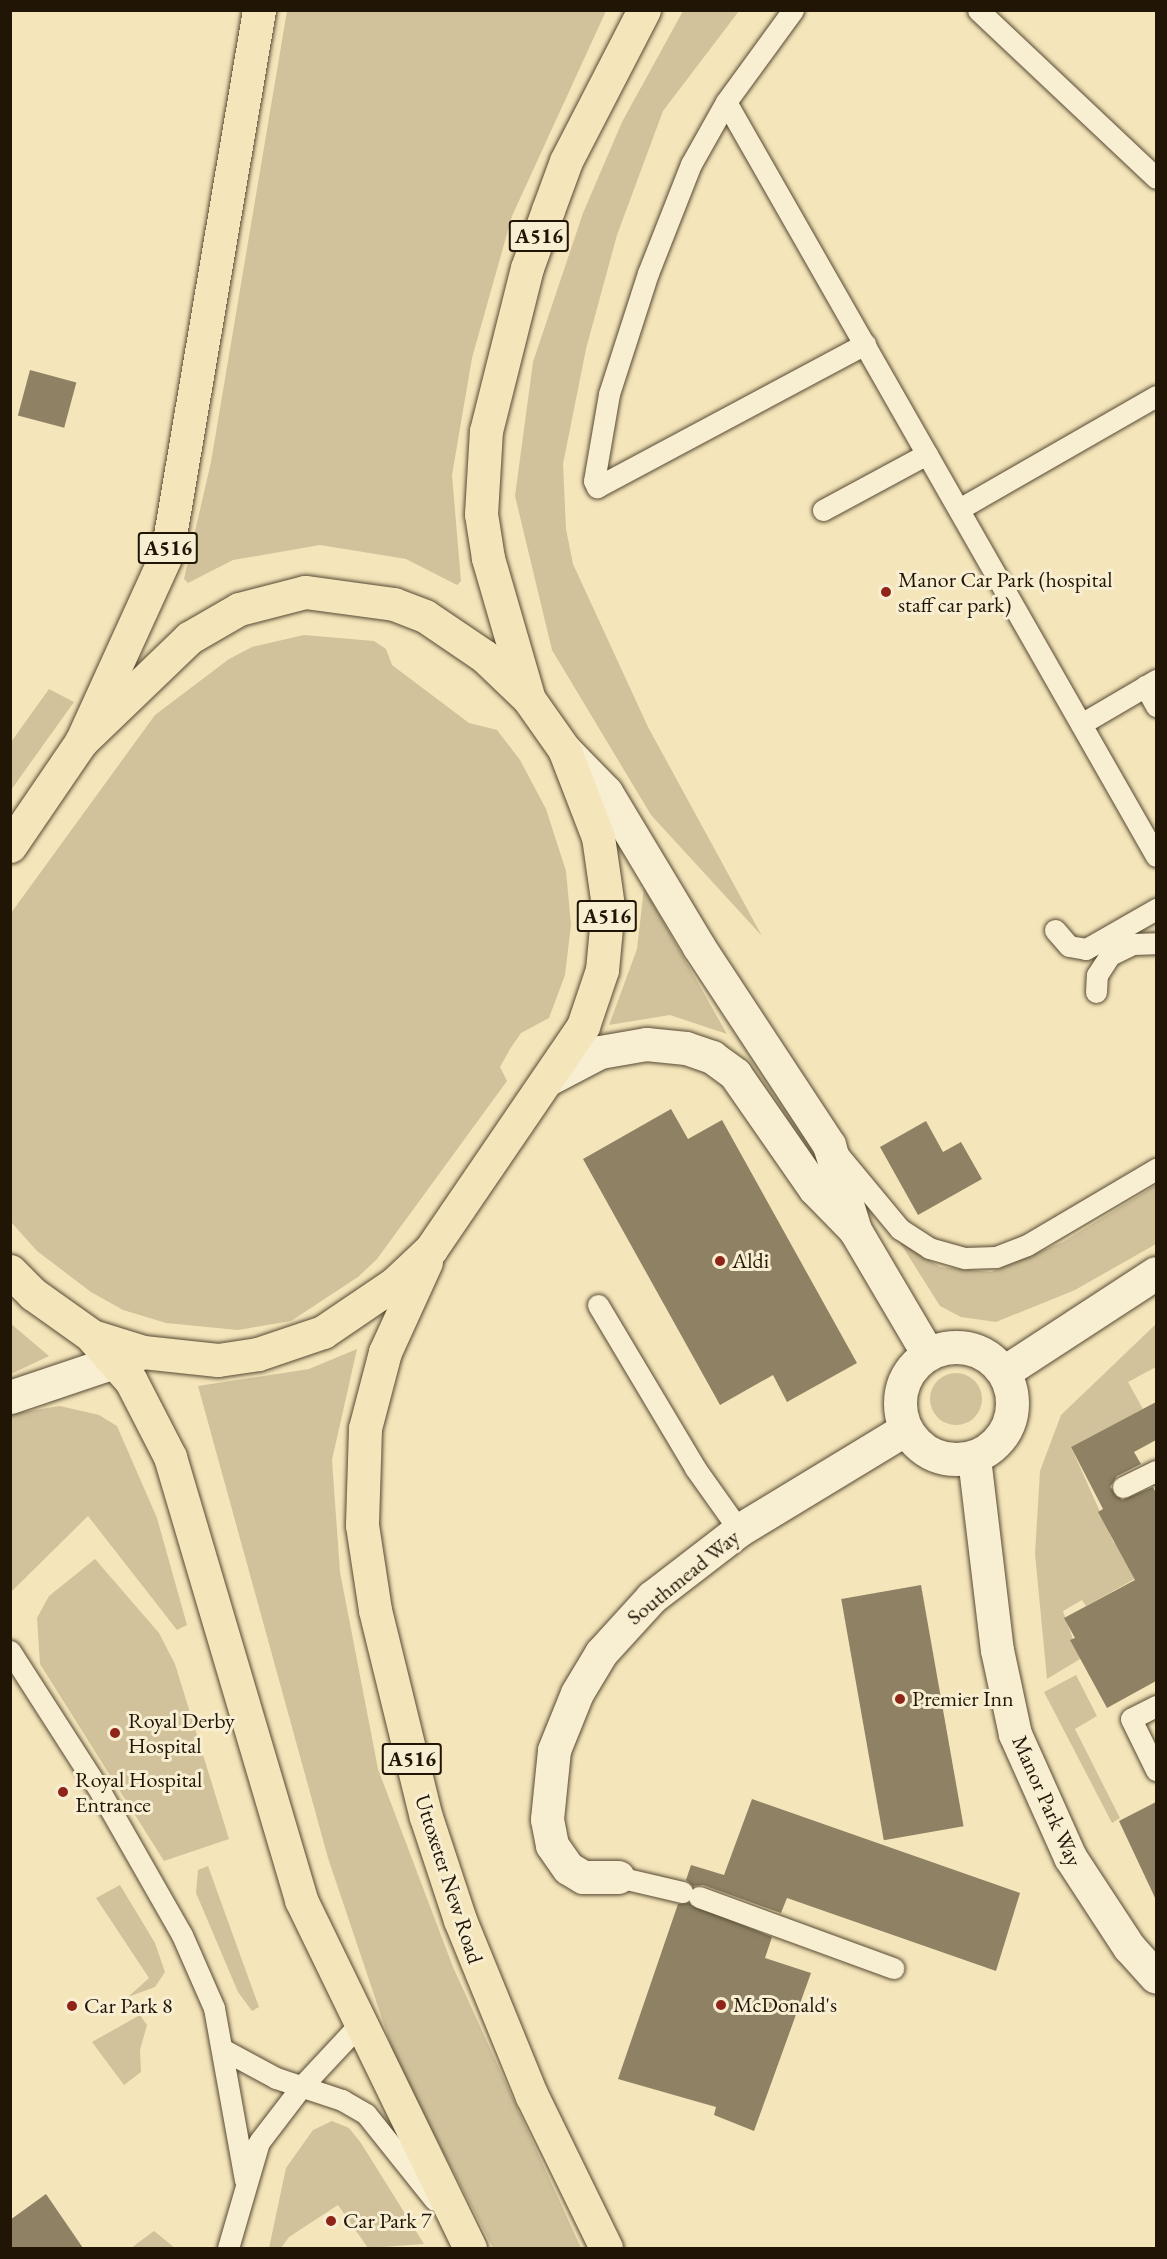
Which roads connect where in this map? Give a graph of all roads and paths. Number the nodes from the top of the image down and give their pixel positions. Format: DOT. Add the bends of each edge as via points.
graph roads {
  1 [pos="259,10"];
  2 [pos="644,10"];
  3 [pos="793,10"];
  4 [pos="978,10"];
  5 [pos="726,102"];
  6 [pos="1156,178"];
  7 [pos="865,344"];
  8 [pos="1156,396"];
  9 [pos="927,454"];
  10 [pos="959,509"];
  11 [pos="823,510"];
  12 [pos="1151,683"];
  13 [pos="528,698"];
  14 [pos="1156,706"];
  15 [pos="1082,724"];
  16 [pos="81,742"];
  17 [pos="564,749"];
  18 [pos="10,846"];
  19 [pos="1156,856"];
  20 [pos="1156,909"];
  21 [pos="1055,930"];
  22 [pos="1156,943"];
  23 [pos="1096,992"];
  24 [pos="550,1078"];
  25 [pos="829,1146"];
  26 [pos="1156,1169"];
  27 [pos="855,1230"];
  28 [pos="431,1249"];
  29 [pos="10,1271"];
  30 [pos="1156,1273"];
  31 [pos="598,1305"];
  32 [pos="928,1354"];
  33 [pos="129,1356"];
  34 [pos="1004,1372"];
  35 [pos="10,1397"];
  36 [pos="906,1429"];
  37 [pos="975,1458"];
  38 [pos="1156,1471"];
  39 [pos="1123,1487"];
  40 [pos="739,1530"];
  41 [pos="10,1651"];
  42 [pos="1156,1706"];
  43 [pos="1156,1770"];
  44 [pos="625,1878"];
  45 [pos="893,1968"];
  46 [pos="1156,1977"];
  47 [pos="358,2026"];
  48 [pos="224,2050"];
  49 [pos="302,2086"];
  50 [pos="245,2180"];
  51 [pos="466,2241"];
  52 [pos="228,2248"];
  53 [pos="606,2248"];
  1 -- 16 [label="highway, A516" via="167,553"];
  2 -- 13 [label="highway, A516" via="555,190 527,268 486,431 481,514 488,558"];
  3 -- 5 [label="lane"];
  4 -- 6 [label="lane"];
  5 -- 7 [label="lane"];
  5 -- 7 [label="lane" via="691,164 648,273 609,394 594,481 597,487"];
  7 -- 9 [label="lane"];
  8 -- 10 [label="lane"];
  9 -- 10 [label="lane"];
  9 -- 11 [label="lane"];
  10 -- 15 [label="lane"];
  12 -- 14 [label="lane"];
  12 -- 15 [label="lane"];
  13 -- 16 [label="highway, A516" via="484,656 425,616 394,604 304,592 272,597 212,622 169,656"];
  13 -- 17 [label="highway, A516"];
  15 -- 19 [label="lane"];
  16 -- 18 [label="highway, A516"];
  17 -- 24 [label="highway, A516" via="598,837 608,906 602,970 594,998 584,1026"];
  17 -- 25 [label="street" via="606,792 699,947"];
  20 -- 21 [label="lane" via="1086,949 1069,946"];
  22 -- 23 [label="lane" via="1139,942 1110,955 1097,975"];
  24 -- 27 [label="street" via="600,1052 646,1044 686,1048 712,1057 735,1074 816,1189"];
  24 -- 28 [label="highway, A516"];
  25 -- 26 [label="lane" via="900,1229 929,1248 966,1258 996,1257 1027,1245"];
  25 -- 27 [label="street"];
  27 -- 32 [label="street"];
  28 -- 33 [label="highway, A516" via="359,1311 291,1344 219,1360"];
  28 -- 53 [label="highway, Uttoxeter New Road / A516" via="385,1352 365,1428 362,1525 375,1610 426,1817 460,1920 532,2096"];
  29 -- 33 [label="highway, A516" via="33,1294 92,1336"];
  30 -- 34 [label="street"];
  31 -- 40 [label="lane" via="695,1468"];
  32 -- 34 [label="street" via="957,1346 982,1353"];
  32 -- 36 [label="street" via="907,1375 900,1396"];
  33 -- 35 [label="street"];
  33 -- 47 [label="highway" via="170,1457 276,1826 316,1937"];
  34 -- 37 [label="street" via="1013,1406 1008,1426 995,1444"];
  36 -- 37 [label="street" via="932,1454 953,1460"];
  36 -- 40 [label="street, Southmead Way"];
  37 -- 46 [label="street, Manor Park Way" via="997,1650 1015,1734 1070,1857 1129,1947"];
  38 -- 39 [label="lane"];
  40 -- 44 [label="street, Southmead Way" via="628,1620 601,1653 564,1720 550,1768 547,1819 552,1845 575,1874"];
  41 -- 48 [label="lane" via="153,1881 205,1988"];
  42 -- 43 [label="lane" via="1131,1719"];
  44 -- 45 [label="lane" via="691,1895"];
  47 -- 49 [label="lane"];
  47 -- 51 [label="highway"];
  48 -- 49 [label="lane"];
  48 -- 50 [label="lane"];
  49 -- 50 [label="lane" via="259,2142"];
  49 -- 51 [label="lane" via="366,2115"];
  50 -- 52 [label="lane" via="238,2223"];
}
